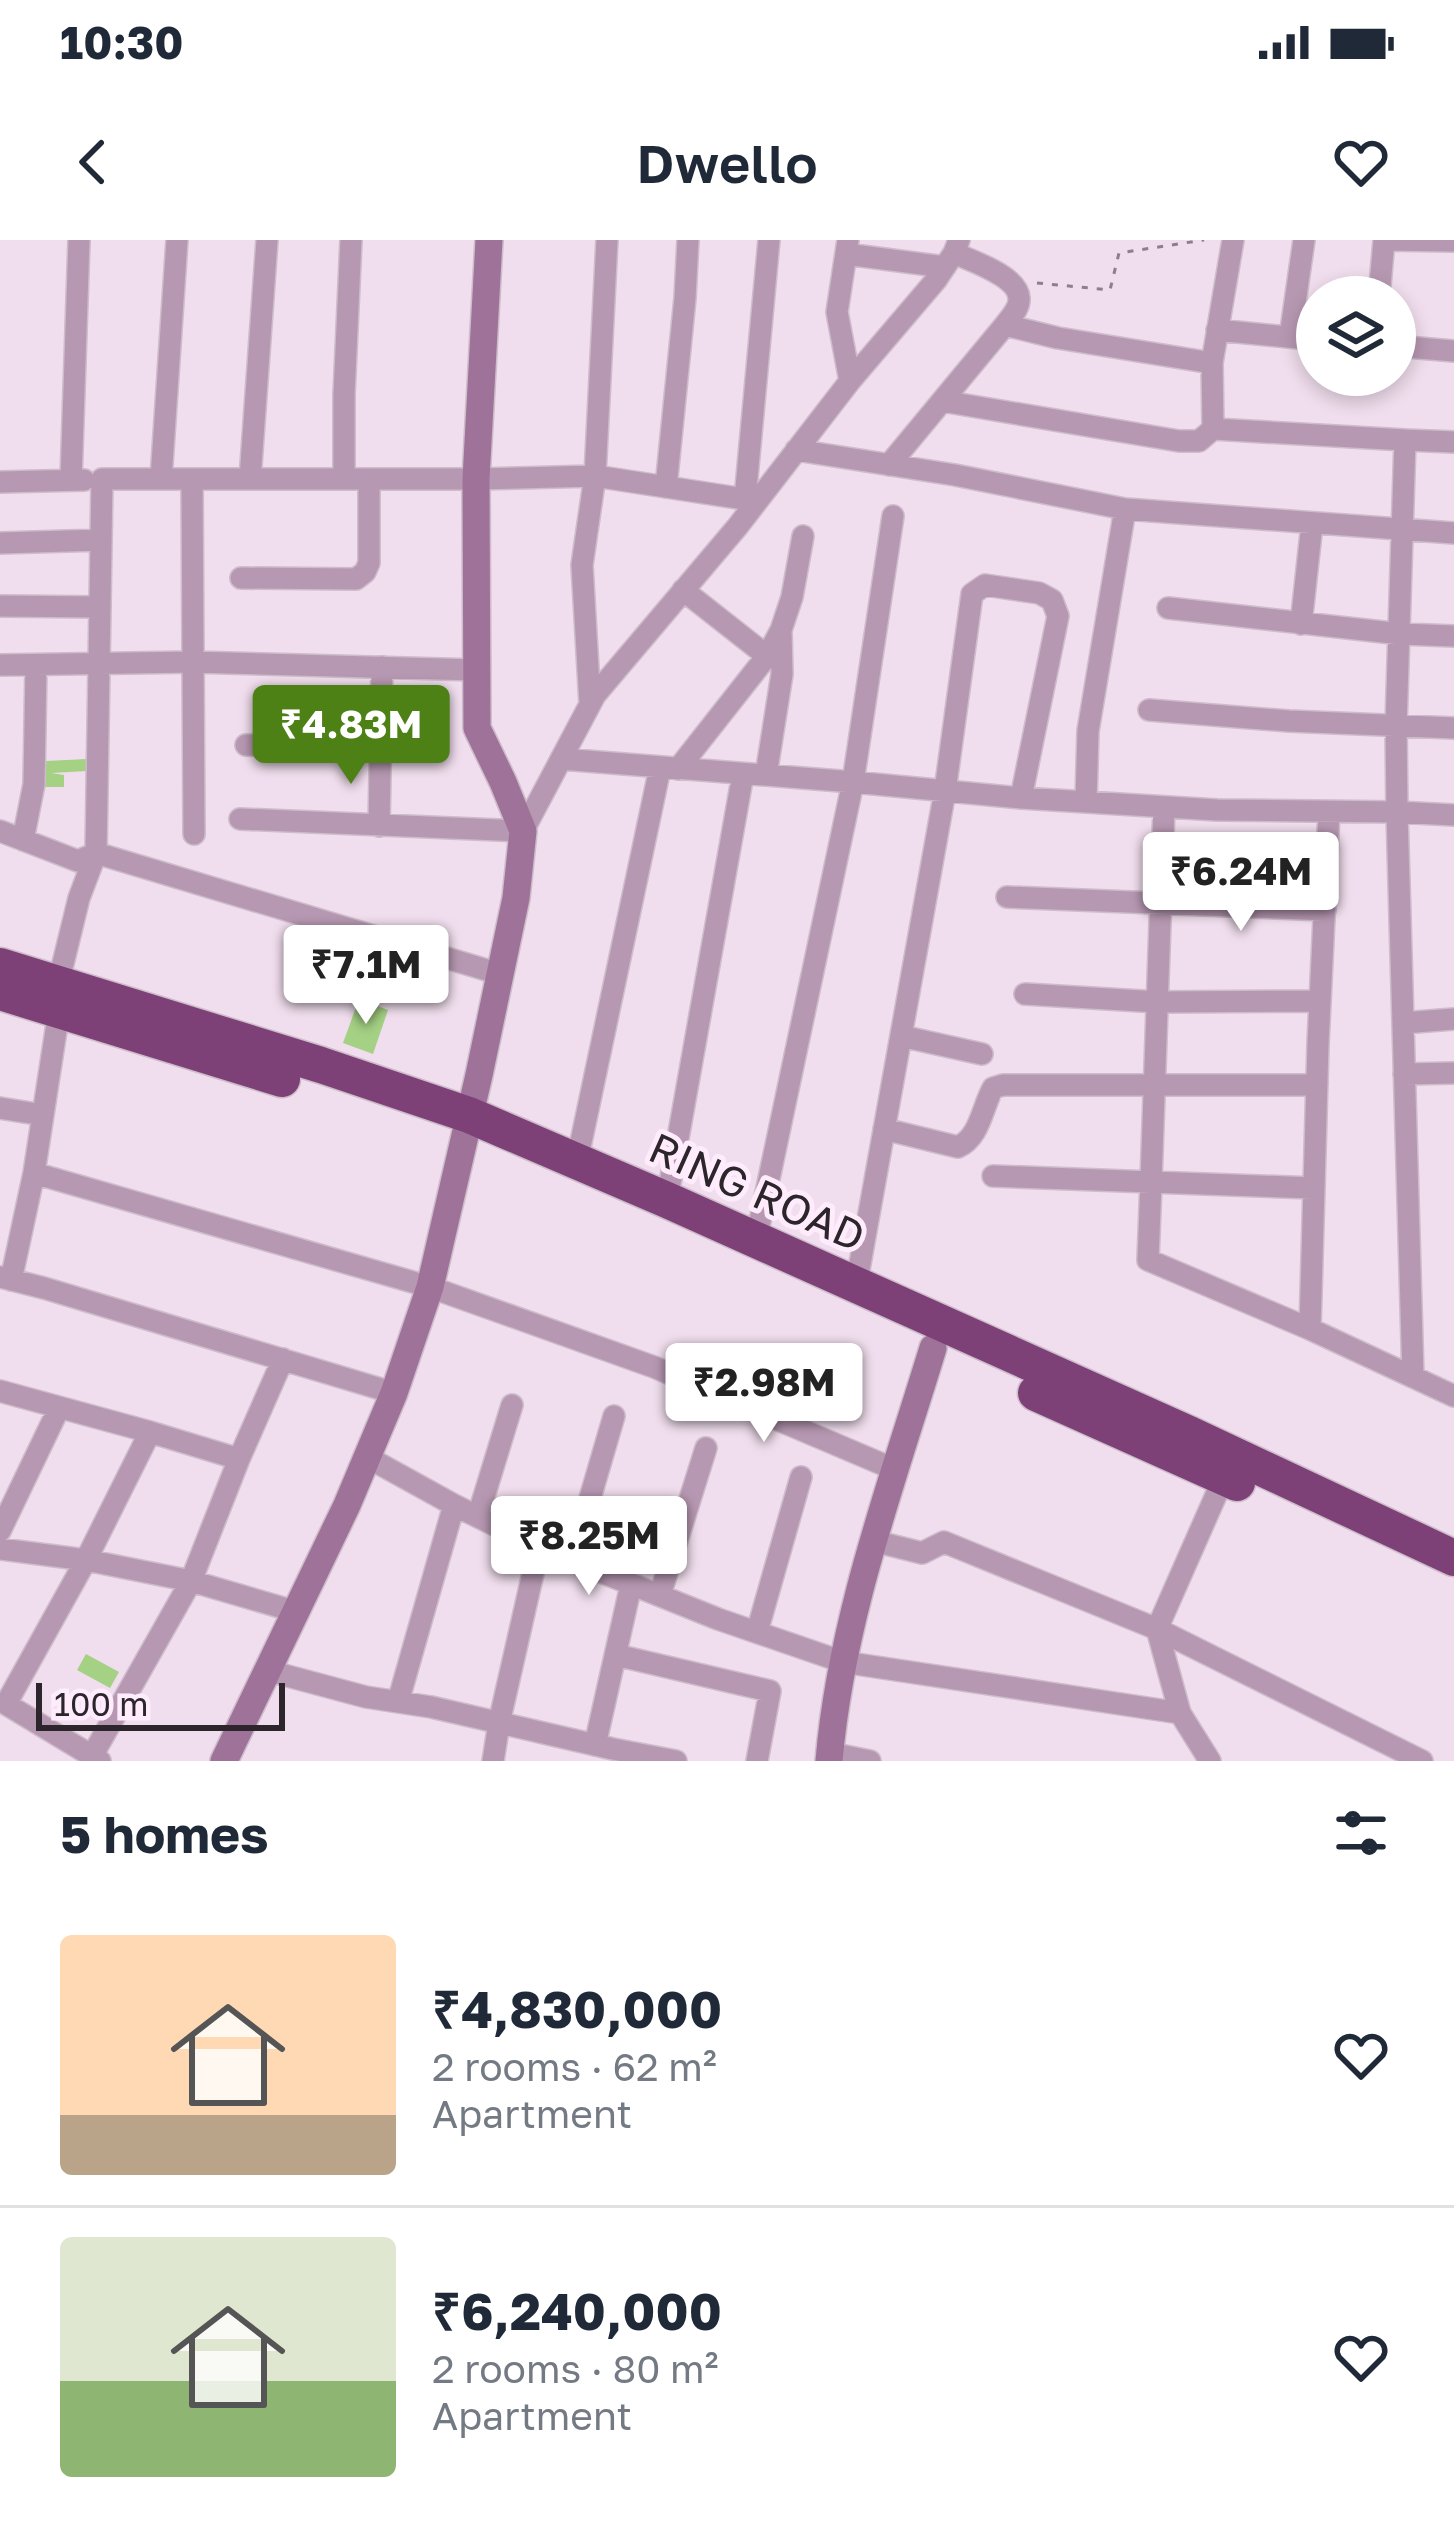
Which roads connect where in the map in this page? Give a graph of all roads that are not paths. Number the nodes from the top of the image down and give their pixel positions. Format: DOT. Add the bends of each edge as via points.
graph roads {
  1 [pos="80,240"];
  2 [pos="177,240"];
  3 [pos="267,240"];
  4 [pos="351,240"];
  5 [pos="489,240"];
  6 [pos="607,240"];
  7 [pos="688,240"];
  8 [pos="769,240"];
  9 [pos="1233,240"];
  10 [pos="1304,240"];
  11 [pos="1384,240"];
  12 [pos="1454,241"];
  13 [pos="847,247"];
  14 [pos="953,253"];
  15 [pos="1381,276"];
  16 [pos="1005,325"];
  17 [pos="1217,330"];
  18 [pos="1289,337"];
  19 [pos="1296,338"];
  20 [pos="1416,348"];
  21 [pos="1454,352"];
  22 [pos="1211,363"];
  23 [pos="850,381"];
  24 [pos="942,401"];
  25 [pos="1214,429"];
  26 [pos="1405,440"];
  27 [pos="1454,442"];
  28 [pos="796,450"];
  29 [pos="889,465"];
  30 [pos="595,476"];
  31 [pos="103,479"];
  32 [pos="161,479"];
  33 [pos="192,479"];
  34 [pos="250,479"];
  35 [pos="344,479"];
  36 [pos="369,479"];
  37 [pos="476,479"];
  38 [pos="71,480"];
  39 [pos="0,482"];
  40 [pos="666,487"];
  41 [pos="751,500"];
  42 [pos="1126,508"];
  43 [pos="893,516"];
  44 [pos="1312,524"];
  45 [pos="1403,531"];
  46 [pos="1454,533"];
  47 [pos="803,536"];
  48 [pos="101,541"];
  49 [pos="0,543"];
  50 [pos="241,578"];
  51 [pos="683,590"];
  52 [pos="0,606"];
  53 [pos="100,607"];
  54 [pos="1168,608"];
  55 [pos="1301,624"];
  56 [pos="781,630"];
  57 [pos="1401,634"];
  58 [pos="1454,636"];
  59 [pos="766,656"];
  60 [pos="193,662"];
  61 [pos="99,664"];
  62 [pos="0,665"];
  63 [pos="36,665"];
  64 [pos="382,668"];
  65 [pos="476,670"];
  66 [pos="590,704"];
  67 [pos="1149,710"];
  68 [pos="1396,726"];
  69 [pos="1454,728"];
  70 [pos="246,746"];
  71 [pos="381,748"];
  72 [pos="561,759"];
  73 [pos="669,768"];
  74 [pos="754,774"];
  75 [pos="853,782"];
  76 [pos="945,791"];
  77 [pos="1021,799"];
  78 [pos="1086,802"];
  79 [pos="1164,807"];
  80 [pos="1329,812"];
  81 [pos="1397,812"];
  82 [pos="1454,815"];
  83 [pos="240,819"];
  84 [pos="379,826"];
  85 [pos="0,831"];
  86 [pos="523,832"];
  87 [pos="194,833"];
  88 [pos="23,840"];
  89 [pos="96,853"];
  90 [pos="1007,897"];
  91 [pos="1160,901"];
  92 [pos="1324,910"];
  93 [pos="0,966"];
  94 [pos="500,974"];
  95 [pos="0,992"];
  96 [pos="1024,994"];
  97 [pos="58,997"];
  98 [pos="1320,1001"];
  99 [pos="1158,1002"];
  100 [pos="1454,1018"];
  101 [pos="1402,1023"];
  102 [pos="901,1036"];
  103 [pos="982,1054"];
  104 [pos="1454,1073"];
  105 [pos="1404,1074"];
  106 [pos="1316,1084"];
  107 [pos="1155,1086"];
  108 [pos="0,1108"];
  109 [pos="43,1115"];
  110 [pos="467,1127"];
  111 [pos="884,1129"];
  112 [pos="577,1161"];
  113 [pos="34,1173"];
  114 [pos="993,1176"];
  115 [pos="1151,1181"];
  116 [pos="1314,1188"];
  117 [pos="667,1200"];
  118 [pos="9,1230"];
  119 [pos="756,1240"];
  120 [pos="5,1279"];
  121 [pos="430,1286"];
  122 [pos="856,1286"];
  123 [pos="1310,1329"];
  124 [pos="933,1348"];
  125 [pos="283,1358"];
  126 [pos="1413,1377"];
  127 [pos="0,1391"];
  128 [pos="394,1393"];
  129 [pos="1454,1396"];
  130 [pos="512,1405"];
  131 [pos="59,1408"];
  132 [pos="614,1416"];
  133 [pos="151,1432"];
  134 [pos="706,1448"];
  135 [pos="367,1457"];
  136 [pos="239,1459"];
  137 [pos="896,1470"];
  138 [pos="1224,1477"];
  139 [pos="801,1478"];
  140 [pos="454,1504"];
  141 [pos="478,1516"];
  142 [pos="0,1531"];
  143 [pos="874,1541"];
  144 [pos="539,1547"];
  145 [pos="0,1549"];
  146 [pos="1454,1558"];
  147 [pos="86,1560"];
  148 [pos="572,1560"];
  149 [pos="1454,1580"];
  150 [pos="191,1581"];
  151 [pos="631,1585"];
  152 [pos="660,1595"];
  153 [pos="297,1612"];
  154 [pos="1157,1629"];
  155 [pos="757,1632"];
  156 [pos="616,1655"];
  157 [pos="843,1662"];
  158 [pos="269,1671"];
  159 [pos="3,1702"];
  160 [pos="398,1702"];
  161 [pos="1180,1713"];
  162 [pos="499,1723"];
  163 [pos="596,1745"];
  164 [pos="830,1757"];
  165 [pos="94,1759"];
  166 [pos="224,1761"];
  167 [pos="493,1761"];
  168 [pos="676,1761"];
  169 [pos="758,1761"];
  170 [pos="870,1761"];
  171 [pos="1209,1761"];
  172 [pos="1422,1761"];
  1 -- 38 [label="street"];
  2 -- 32 [label="street"];
  3 -- 34 [label="street"];
  4 -- 35 [label="street"];
  5 -- 37 [label="street"];
  6 -- 30 [label="street"];
  7 -- 40 [label="street"];
  8 -- 41 [label="street"];
  9 -- 17 [label="street"];
  10 -- 18 [label="street"];
  11 -- 12 [label="street"];
  11 -- 15 [label="street"];
  13 -- 14 [label="street"];
  13 -- 23 [label="street" via="837,312"];
  14 -- 16 [label="street" via="1011,281 1020,303"];
  14 -- 23 [label="street"];
  16 -- 22 [label="street"];
  16 -- 24 [label="street"];
  17 -- 18 [label="street"];
  17 -- 22 [label="street"];
  18 -- 19 [label="street"];
  20 -- 21 [label="street"];
  22 -- 25 [label="street"];
  23 -- 28 [label="street"];
  24 -- 25 [label="street" via="1179,441 1199,441"];
  24 -- 29 [label="street"];
  25 -- 26 [label="street"];
  26 -- 27 [label="street"];
  26 -- 45 [label="street"];
  28 -- 29 [label="street"];
  28 -- 41 [label="street"];
  29 -- 42 [label="street"];
  30 -- 37 [label="street"];
  30 -- 40 [label="street"];
  30 -- 66 [label="street" via="582,565"];
  31 -- 32 [label="street"];
  31 -- 38 [label="street"];
  31 -- 48 [label="street"];
  32 -- 33 [label="street"];
  33 -- 34 [label="street"];
  33 -- 60 [label="street"];
  34 -- 35 [label="street"];
  35 -- 36 [label="street"];
  36 -- 37 [label="street"];
  36 -- 50 [label="street" via="369,563 356,579"];
  37 -- 65 [label="street"];
  38 -- 39 [label="street"];
  40 -- 41 [label="street"];
  41 -- 51 [label="street"];
  42 -- 44 [label="street"];
  42 -- 78 [label="street" via="1088,731"];
  43 -- 75 [label="street"];
  44 -- 45 [label="street"];
  44 -- 55 [label="street"];
  45 -- 46 [label="street"];
  45 -- 57 [label="street"];
  47 -- 56 [label="street"];
  48 -- 49 [label="street"];
  48 -- 53 [label="street"];
  51 -- 59 [label="street"];
  51 -- 66 [label="street"];
  52 -- 53 [label="street"];
  53 -- 61 [label="street"];
  54 -- 55 [label="street"];
  55 -- 57 [label="street"];
  56 -- 59 [label="street"];
  56 -- 74 [label="street" via="782,674"];
  57 -- 58 [label="street"];
  57 -- 68 [label="street"];
  59 -- 73 [label="street"];
  60 -- 61 [label="street"];
  60 -- 64 [label="street"];
  60 -- 87 [label="street"];
  61 -- 63 [label="street"];
  61 -- 89 [label="street"];
  62 -- 63 [label="street"];
  63 -- 88 [label="street" via="34,784"];
  64 -- 65 [label="street"];
  64 -- 71 [label="street"];
  65 -- 86 [label="street" via="477,728"];
  66 -- 72 [label="street"];
  67 -- 68 [label="street"];
  68 -- 69 [label="street"];
  68 -- 81 [label="street"];
  70 -- 71 [label="street"];
  71 -- 84 [label="street"];
  72 -- 73 [label="street"];
  72 -- 86 [label="street"];
  73 -- 74 [label="street"];
  73 -- 112 [label="street"];
  74 -- 75 [label="street"];
  74 -- 117 [label="street"];
  75 -- 76 [label="street"];
  75 -- 119 [label="street"];
  76 -- 77 [label="street"];
  76 -- 77 [label="street" via="972,594 985,585 1040,593 1058,616"];
  76 -- 102 [label="street"];
  77 -- 78 [label="street"];
  78 -- 79 [label="street"];
  79 -- 80 [label="street"];
  79 -- 91 [label="street"];
  80 -- 81 [label="street"];
  80 -- 92 [label="street"];
  81 -- 82 [label="street"];
  81 -- 101 [label="street"];
  83 -- 84 [label="street"];
  84 -- 86 [label="street"];
  85 -- 88 [label="street"];
  86 -- 94 [label="street"];
  88 -- 89 [label="street" via="78,861"];
  89 -- 94 [label="street"];
  89 -- 97 [label="street"];
  90 -- 91 [label="street"];
  91 -- 92 [label="street"];
  91 -- 99 [label="street"];
  92 -- 98 [label="street"];
  93 -- 97 [label="highway, RING ROAD"];
  94 -- 110 [label="street"];
  95 -- 97 [label="highway, RING ROAD"];
  96 -- 99 [label="street"];
  97 -- 109 [label="street"];
  97 -- 110 [label="highway, RING ROAD" via="322,1090"];
  98 -- 99 [label="street"];
  98 -- 106 [label="street"];
  99 -- 107 [label="street"];
  100 -- 101 [label="street"];
  101 -- 105 [label="street"];
  102 -- 103 [label="street"];
  102 -- 111 [label="street"];
  104 -- 105 [label="street"];
  105 -- 126 [label="street"];
  106 -- 107 [label="street"];
  106 -- 116 [label="street"];
  107 -- 111 [label="street" via="993,1088 973,1137 958,1147"];
  107 -- 115 [label="street"];
  108 -- 109 [label="street"];
  109 -- 113 [label="street"];
  110 -- 112 [label="highway, RING ROAD"];
  110 -- 121 [label="street"];
  110 -- 124 [label="highway, RING ROAD" via="547,1173"];
  111 -- 122 [label="street"];
  112 -- 117 [label="highway, RING ROAD"];
  113 -- 118 [label="street"];
  113 -- 121 [label="street"];
  114 -- 115 [label="street"];
  115 -- 116 [label="street"];
  115 -- 123 [label="street" via="1148,1260"];
  116 -- 123 [label="street"];
  117 -- 119 [label="highway, RING ROAD"];
  118 -- 120 [label="street"];
  119 -- 122 [label="highway, RING ROAD"];
  120 -- 125 [label="street"];
  121 -- 128 [label="street"];
  121 -- 137 [label="street" via="654,1367"];
  122 -- 146 [label="highway, RING ROAD"];
  123 -- 126 [label="street"];
  124 -- 137 [label="street"];
  124 -- 138 [label="highway, RING ROAD"];
  125 -- 128 [label="street"];
  125 -- 136 [label="street"];
  126 -- 129 [label="street"];
  127 -- 131 [label="street"];
  128 -- 135 [label="street"];
  130 -- 141 [label="street"];
  131 -- 133 [label="street"];
  131 -- 142 [label="street"];
  132 -- 148 [label="street"];
  133 -- 136 [label="street"];
  133 -- 147 [label="street"];
  134 -- 152 [label="street"];
  135 -- 140 [label="street"];
  135 -- 153 [label="street"];
  136 -- 150 [label="street"];
  137 -- 143 [label="street"];
  138 -- 149 [label="highway, RING ROAD"];
  138 -- 154 [label="street"];
  139 -- 155 [label="street"];
  140 -- 141 [label="street"];
  140 -- 160 [label="street"];
  141 -- 144 [label="street"];
  143 -- 154 [label="street" via="922,1553 944,1542"];
  143 -- 157 [label="street"];
  144 -- 148 [label="street"];
  144 -- 162 [label="street"];
  145 -- 147 [label="street"];
  147 -- 150 [label="street"];
  147 -- 159 [label="street"];
  148 -- 151 [label="street"];
  150 -- 153 [label="street"];
  150 -- 165 [label="street"];
  151 -- 152 [label="street"];
  151 -- 156 [label="street"];
  152 -- 155 [label="street"];
  153 -- 158 [label="street"];
  154 -- 161 [label="street"];
  154 -- 172 [label="street"];
  155 -- 157 [label="street"];
  156 -- 163 [label="street"];
  156 -- 169 [label="street" via="770,1691"];
  157 -- 161 [label="street"];
  157 -- 164 [label="street"];
  158 -- 160 [label="street"];
  158 -- 166 [label="street"];
  159 -- 165 [label="street"];
  160 -- 162 [label="street"];
  161 -- 171 [label="street"];
  162 -- 163 [label="street"];
  162 -- 167 [label="street"];
  163 -- 168 [label="street"];
  164 -- 170 [label="street"];
}
